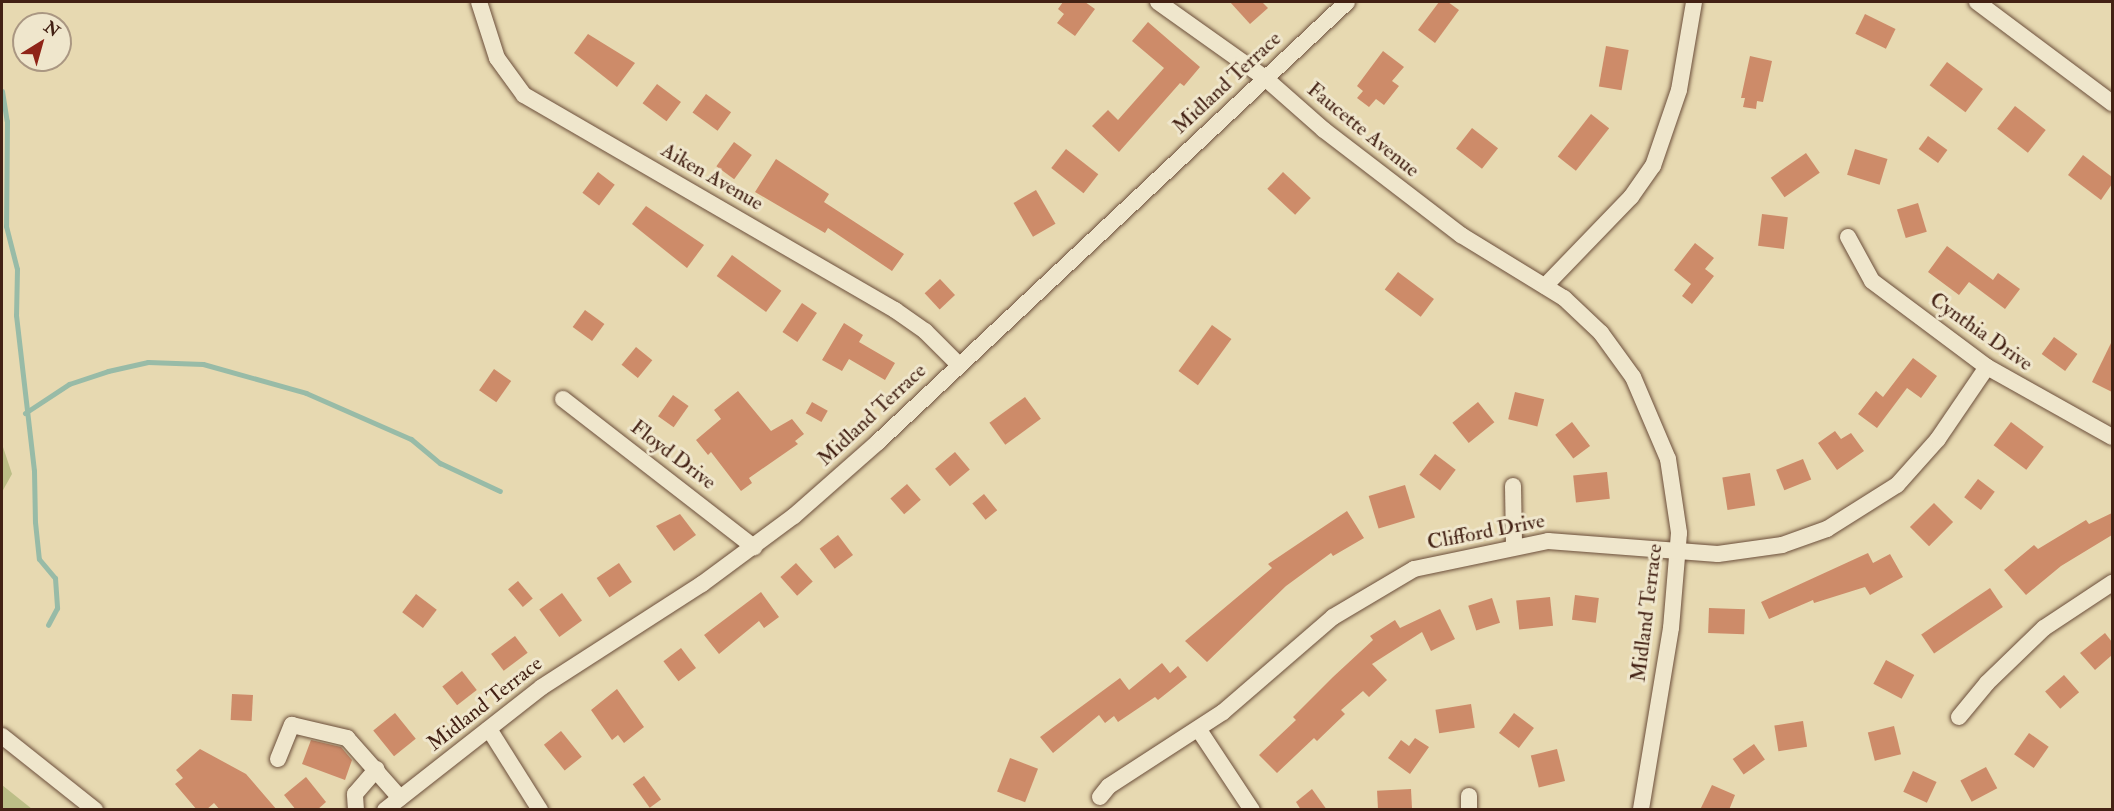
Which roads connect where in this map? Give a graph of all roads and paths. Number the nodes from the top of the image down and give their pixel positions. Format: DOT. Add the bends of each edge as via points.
graph roads {
  1 [pos="479,2"];
  2 [pos="1158,2"];
  3 [pos="1347,2"];
  4 [pos="1694,2"];
  5 [pos="1977,2"];
  6 [pos="1265,78"];
  7 [pos="2112,103"];
  8 [pos="1848,237"];
  9 [pos="1545,286"];
  10 [pos="959,365"];
  11 [pos="1987,367"];
  12 [pos="563,399"];
  13 [pos="2112,437"];
  14 [pos="1513,486"];
  15 [pos="1514,545"];
  16 [pos="754,547"];
  17 [pos="1678,553"];
  18 [pos="2112,583"];
  19 [pos="1959,717"];
  20 [pos="489,729"];
  21 [pos="1199,730"];
  22 [pos="2,736"];
  23 [pos="278,759"];
  24 [pos="376,769"];
  25 [pos="1100,797"];
  26 [pos="400,798"];
  27 [pos="94,810"];
  28 [pos="356,810"];
  29 [pos="385,810"];
  30 [pos="540,810"];
  31 [pos="1252,810"];
  32 [pos="1641,810"];
  1 -- 10 [label="street, Aiken Avenue" via="497,57 524,94 895,310 925,331"];
  2 -- 6 [label="street, Faucette Avenue"];
  3 -- 6 [label="street, Midland Terrace"];
  4 -- 9 [label="street" via="1679,90 1653,166 1631,197"];
  5 -- 7 [label="street"];
  6 -- 9 [label="street, Faucette Avenue" via="1324,130 1443,222"];
  6 -- 10 [label="street, Midland Terrace"];
  8 -- 11 [label="street, Cynthia Drive" via="1872,281"];
  9 -- 17 [label="street, Midland Terrace" via="1601,333 1633,377 1648,406 1674,484"];
  10 -- 16 [label="street, Midland Terrace" via="845,473"];
  11 -- 13 [label="street, Cynthia Drive"];
  11 -- 17 [label="street, Clifford Drive" via="1923,457 1869,506 1827,529 1782,545 1718,554"];
  12 -- 16 [label="street, Floyd Drive"];
  14 -- 15 [label="street"];
  15 -- 17 [label="street, Clifford Drive" via="1572,540"];
  15 -- 21 [label="street, Clifford Drive" via="1437,562 1377,588 1309,635"];
  16 -- 20 [label="street, Midland Terrace" via="565,671"];
  17 -- 32 [label="street, Midland Terrace" via="1671,628"];
  18 -- 19 [label="street" via="2044,628 1987,683"];
  20 -- 26 [label="street, Midland Terrace"];
  20 -- 30 [label="street"];
  21 -- 25 [label="street, Clifford Drive" via="1109,786"];
  21 -- 31 [label="street"];
  22 -- 27 [label="street"];
  23 -- 24 [label="street" via="292,725 347,738"];
  24 -- 26 [label="street"];
  24 -- 28 [label="street" via="355,794"];
  26 -- 29 [label="street, Midland Terrace"];
}
